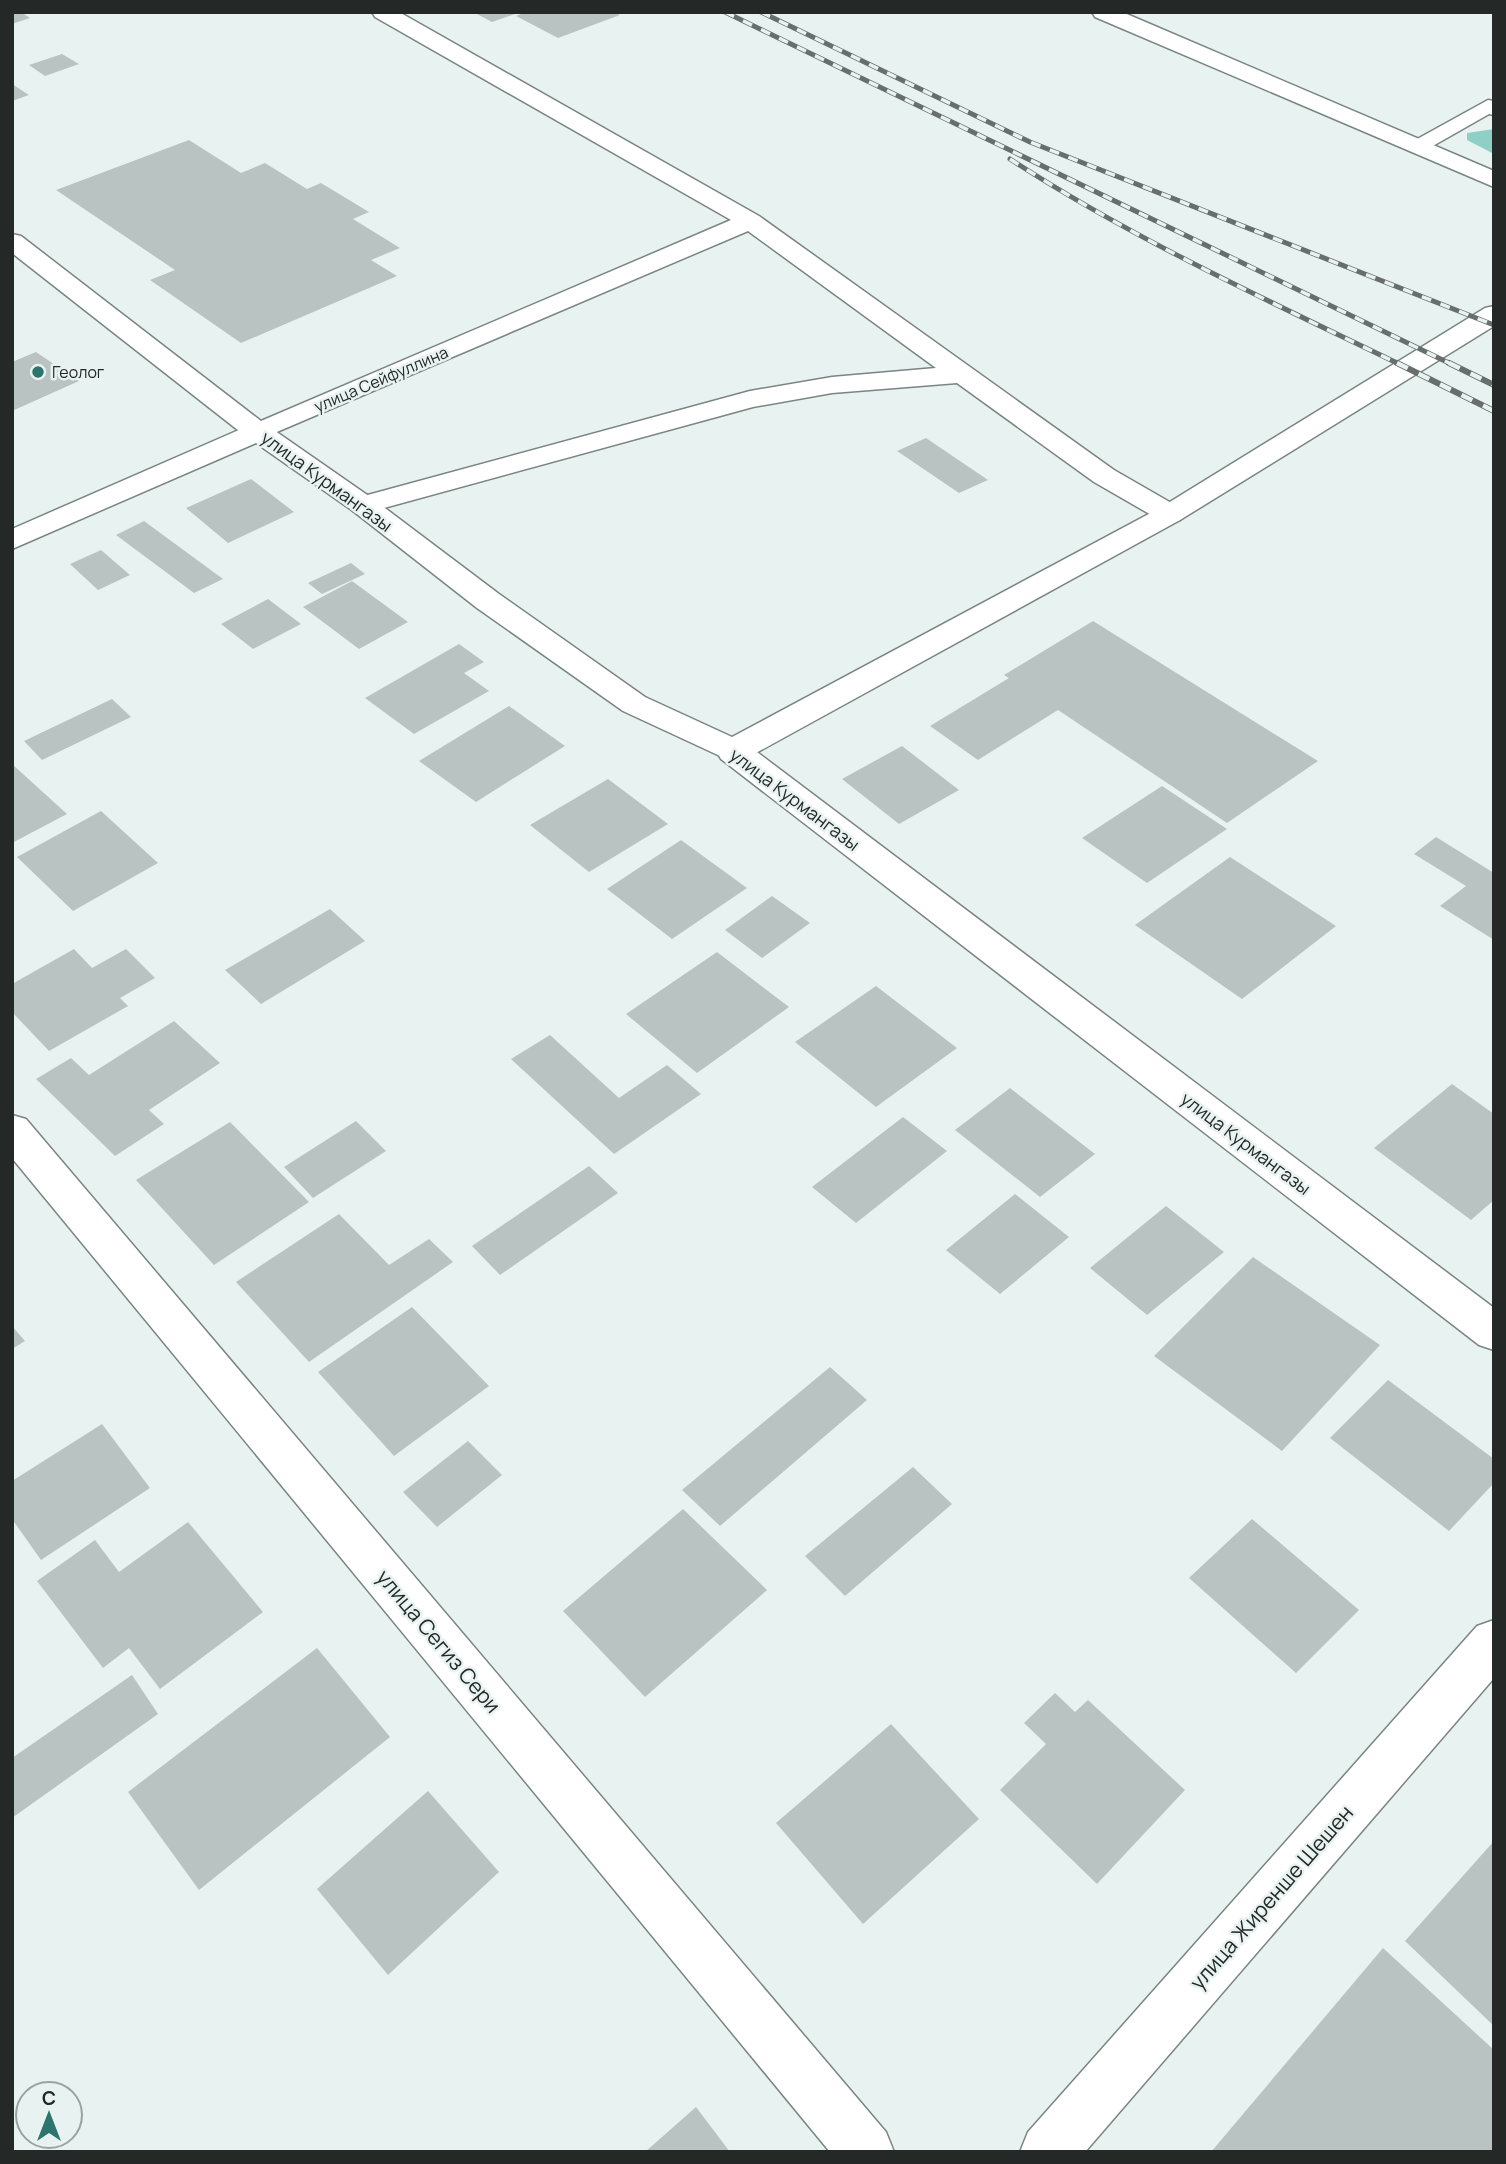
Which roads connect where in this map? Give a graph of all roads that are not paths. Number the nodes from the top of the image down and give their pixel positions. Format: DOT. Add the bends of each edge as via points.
graph roads {
  1 [pos="383,12"];
  2 [pos="1103,12"];
  3 [pos="1494,109"];
  4 [pos="1417,147"];
  5 [pos="1494,180"];
  6 [pos="750,221"];
  7 [pos="12,241"];
  8 [pos="1494,314"];
  9 [pos="961,374"];
  10 [pos="258,432"];
  11 [pos="363,505"];
  12 [pos="1170,514"];
  13 [pos="12,540"];
  14 [pos="733,751"];
  15 [pos="12,1130"];
  16 [pos="1494,1332"];
  17 [pos="1494,1642"];
  18 [pos="866,2152"];
  19 [pos="1048,2152"];
  1 -- 6 [label="street"];
  2 -- 4 [label="street"];
  3 -- 4 [label="lane" via="1488,106"];
  4 -- 5 [label="street"];
  6 -- 9 [label="street"];
  6 -- 10 [label="street, улица Сейфуллина"];
  7 -- 10 [label="street, улица Курмангазы"];
  8 -- 12 [label="street"];
  9 -- 11 [label="street" via="832,385 750,399"];
  9 -- 12 [label="street" via="1104,476"];
  10 -- 11 [label="street, улица Курмангазы"];
  10 -- 13 [label="street, улица Сейфуллина"];
  11 -- 14 [label="street, улица Курмангазы" via="488,601 635,704"];
  12 -- 14 [label="street"];
  14 -- 16 [label="street, улица Курмангазы"];
  15 -- 18 [label="street, улица Сегиз Сери"];
  17 -- 19 [label="street, улица Жиренше Шешен"];
}
